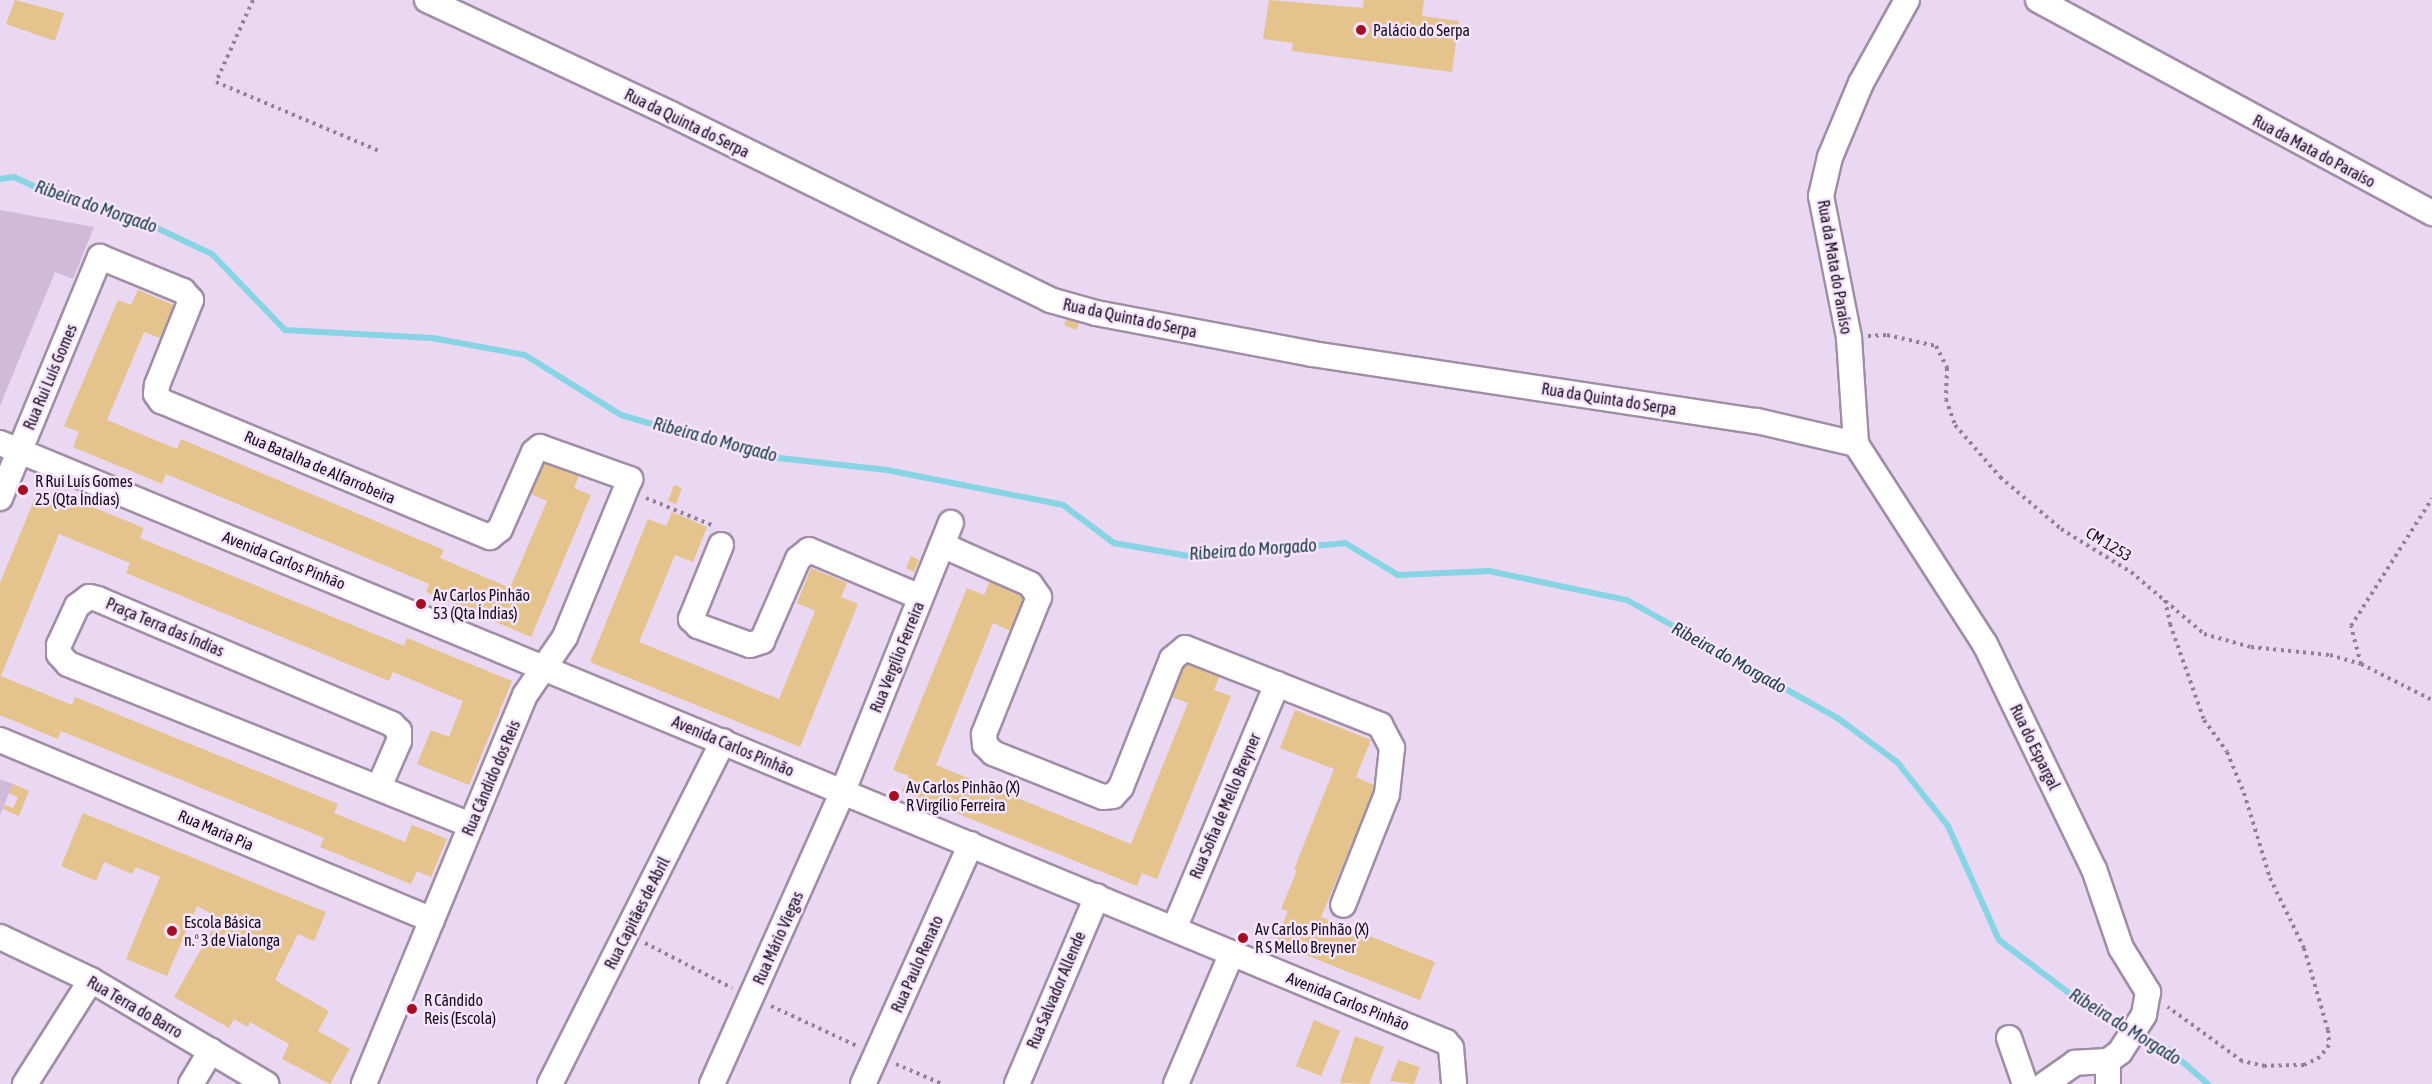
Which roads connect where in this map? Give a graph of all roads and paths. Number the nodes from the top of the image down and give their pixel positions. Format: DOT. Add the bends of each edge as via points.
graph roads {
  1 [pos="253,0"];
  2 [pos="427,0"];
  3 [pos="1907,0"];
  4 [pos="2038,0"];
  5 [pos="379,150"];
  6 [pos="2432,213"];
  7 [pos="100,257"];
  8 [pos="1849,338"];
  9 [pos="1856,444"];
  10 [pos="10,448"];
  11 [pos="627,485"];
  12 [pos="0,498"];
  13 [pos="2432,499"];
  14 [pos="951,523"];
  15 [pos="721,545"];
  16 [pos="942,546"];
  17 [pos="920,597"];
  18 [pos="2165,600"];
  19 [pos="2361,664"];
  20 [pos="544,668"];
  21 [pos="1277,684"];
  22 [pos="2432,700"];
  23 [pos="0,740"];
  24 [pos="723,741"];
  25 [pos="379,787"];
  26 [pos="843,791"];
  27 [pos="471,825"];
  28 [pos="971,844"];
  29 [pos="1097,896"];
  30 [pos="1343,905"];
  31 [pos="432,920"];
  32 [pos="1174,929"];
  33 [pos="627,933"];
  34 [pos="0,937"];
  35 [pos="1232,953"];
  36 [pos="91,980"];
  37 [pos="2148,992"];
  38 [pos="751,997"];
  39 [pos="2009,1038"];
  40 [pos="211,1051"];
  41 [pos="876,1056"];
  42 [pos="2112,1066"];
  43 [pos="25,1084"];
  44 [pos="191,1084"];
  45 [pos="266,1084"];
  46 [pos="364,1084"];
  47 [pos="550,1084"];
  48 [pos="712,1084"];
  49 [pos="863,1084"];
  50 [pos="942,1084"];
  51 [pos="1017,1084"];
  52 [pos="1176,1084"];
  53 [pos="1454,1084"];
  54 [pos="2025,1084"];
  55 [pos="2045,1084"];
  1 -- 5 [label="path" via="216,82"];
  2 -- 9 [label="street, Rua da Quinta do Serpa" via="1050,300 1096,313 1312,354 1757,421"];
  3 -- 8 [label="street, Rua da Mata do Paraíso" via="1861,83 1830,157 1821,196"];
  4 -- 6 [label="street, Rua da Mata do Paraíso"];
  7 -- 10 [label="street, Rua Rui Luís Gomes"];
  7 -- 11 [label="street, Rua Batalha de Alfarrobeira" via="183,291 191,300 157,385 156,394 161,401 490,537 500,529 534,452 540,447"];
  8 -- 9 [label="street, Rua da Mata do Paraíso"];
  8 -- 18 [label="path, CM 1253" via="1887,335 1936,346 1947,368 1946,399 1955,425 2000,477 2061,529 2131,572"];
  9 -- 37 [label="street, Rua do Espargal" via="1985,644 2094,869 2121,948"];
  10 -- 12 [label="street, Rua Rui Luís Gomes"];
  10 -- 20 [label="street, Avenida Carlos Pinhão"];
  11 -- 15 [label="path" via="713,525 714,531 724,536"];
  11 -- 20 [label="street, Rua Cândido dos Reis" via="565,637"];
  13 -- 19 [label="path" via="2351,626"];
  14 -- 16 [label="street, Rua Vergílio Ferreira"];
  15 -- 17 [label="street" via="691,619 698,626 750,645 762,641 798,559 809,550"];
  16 -- 17 [label="street, Rua Vergílio Ferreira"];
  16 -- 21 [label="street" via="1030,584 1039,597 984,734 985,745 993,753 1108,797 1121,787 1172,660 1180,651 1189,648"];
  17 -- 26 [label="street, Rua Vergílio Ferreira"];
  18 -- 19 [label="path, CM 1253" via="2204,634 2251,647 2330,655"];
  18 -- 37 [label="path" via="2204,720 2227,752 2270,878 2304,948 2329,1045 2320,1057 2304,1065 2265,1066 2242,1061"];
  19 -- 22 [label="path, CM 1253"];
  20 -- 24 [label="street, Avenida Carlos Pinhão"];
  20 -- 27 [label="street, Rua Cândido dos Reis" via="525,695"];
  21 -- 30 [label="street" via="1380,725 1391,741 1387,794"];
  21 -- 32 [label="street, Rua Sofia de Mello Breyner"];
  23 -- 31 [label="street, Rua Maria Pia"];
  24 -- 26 [label="street, Avenida Carlos Pinhão"];
  24 -- 33 [label="street, Rua Capitães de Abril"];
  25 -- 25 [label="street, Praça Terra das Índias" via="68,664 59,654 58,645 77,606 89,597 98,599 392,724 399,731 399,741"];
  25 -- 27 [label="street, Praça Terra das Índias"];
  26 -- 28 [label="street, Avenida Carlos Pinhão"];
  26 -- 38 [label="street, Rua Mário Viegas"];
  27 -- 31 [label="street, Rua Cândido dos Reis"];
  28 -- 29 [label="street, Avenida Carlos Pinhão"];
  28 -- 41 [label="street, Rua Paulo Renato"];
  29 -- 32 [label="street, Avenida Carlos Pinhão"];
  29 -- 51 [label="street, Rua Salvador Allende"];
  31 -- 46 [label="street, Rua Cândido dos Reis"];
  32 -- 35 [label="street, Avenida Carlos Pinhão"];
  33 -- 38 [label="path"];
  33 -- 47 [label="street, Rua Capitães de Abril"];
  34 -- 36 [label="street, Rua Terra do Barro"];
  35 -- 52 [label="street"];
  35 -- 53 [label="street, Avenida Carlos Pinhão" via="1446,1041 1451,1048"];
  36 -- 40 [label="street, Rua Terra do Barro"];
  36 -- 43 [label="street"];
  37 -- 42 [label="street" via="2144,1016"];
  38 -- 41 [label="path"];
  38 -- 48 [label="street, Rua Mário Viegas"];
  39 -- 54 [label="street"];
  40 -- 44 [label="street"];
  40 -- 45 [label="street, Rua Terra do Barro"];
  41 -- 49 [label="street, Rua Paulo Renato"];
  41 -- 50 [label="path"];
  42 -- 55 [label="street" via="2075,1063"];
}
